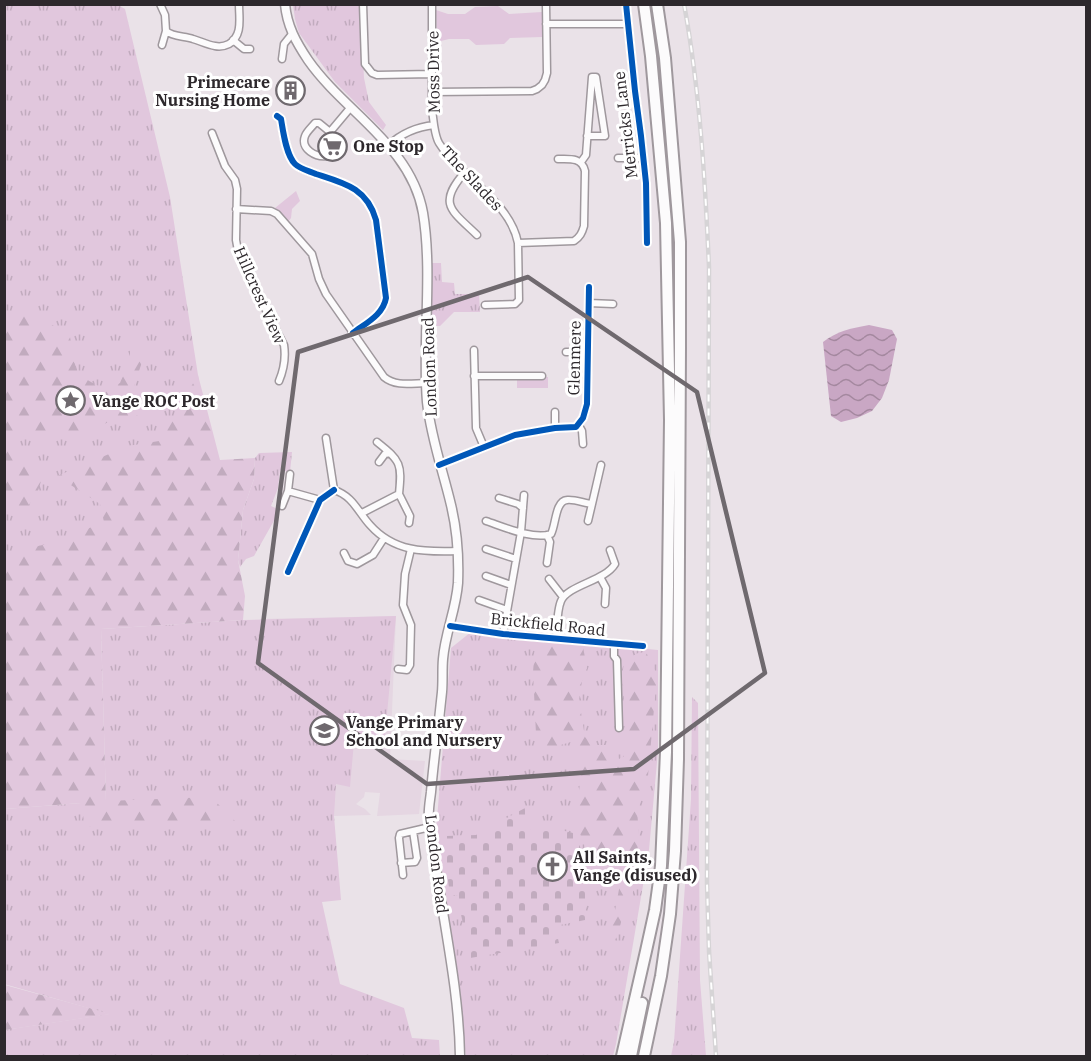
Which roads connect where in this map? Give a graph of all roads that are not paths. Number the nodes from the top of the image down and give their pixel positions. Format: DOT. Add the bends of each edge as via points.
graph roads {
  1 [pos="160,4"];
  2 [pos="238,4"];
  3 [pos="285,4"];
  4 [pos="363,4"];
  5 [pos="432,4"];
  6 [pos="546,4"];
  7 [pos="626,4"];
  8 [pos="644,4"];
  9 [pos="657,4"];
  10 [pos="546,24"];
  11 [pos="628,24"];
  12 [pos="166,31"];
  13 [pos="292,33"];
  14 [pos="233,40"];
  15 [pos="162,45"];
  16 [pos="250,49"];
  17 [pos="282,59"];
  18 [pos="432,74"];
  19 [pos="432,92"];
  20 [pos="351,107"];
  21 [pos="277,116"];
  22 [pos="434,125"];
  23 [pos="212,133"];
  24 [pos="587,136"];
  25 [pos="389,145"];
  26 [pos="328,156"];
  27 [pos="618,158"];
  28 [pos="644,158"];
  29 [pos="558,159"];
  30 [pos="581,162"];
  31 [pos="465,172"];
  32 [pos="236,208"];
  33 [pos="477,235"];
  34 [pos="518,243"];
  35 [pos="647,243"];
  36 [pos="590,287"];
  37 [pos="589,303"];
  38 [pos="613,304"];
  39 [pos="485,305"];
  40 [pos="353,333"];
  41 [pos="474,350"];
  42 [pos="566,352"];
  43 [pos="588,352"];
  44 [pos="474,376"];
  45 [pos="542,376"];
  46 [pos="279,381"];
  47 [pos="427,383"];
  48 [pos="555,412"];
  49 [pos="579,424"];
  50 [pos="555,428"];
  51 [pos="326,438"];
  52 [pos="377,442"];
  53 [pos="582,444"];
  54 [pos="484,447"];
  55 [pos="390,453"];
  56 [pos="379,462"];
  57 [pos="439,465"];
  58 [pos="601,465"];
  59 [pos="290,474"];
  60 [pos="334,490"];
  61 [pos="288,491"];
  62 [pos="399,494"];
  63 [pos="524,495"];
  64 [pos="498,498"];
  65 [pos="320,500"];
  66 [pos="592,504"];
  67 [pos="282,506"];
  68 [pos="523,508"];
  69 [pos="362,513"];
  70 [pos="486,521"];
  71 [pos="588,521"];
  72 [pos="409,523"];
  73 [pos="521,532"];
  74 [pos="547,535"];
  75 [pos="384,538"];
  76 [pos="411,549"];
  77 [pos="486,549"];
  78 [pos="610,550"];
  79 [pos="457,551"];
  80 [pos="344,553"];
  81 [pos="516,559"];
  82 [pos="348,561"];
  83 [pos="547,563"];
  84 [pos="344,568"];
  85 [pos="288,572"];
  86 [pos="486,576"];
  87 [pos="600,577"];
  88 [pos="549,579"];
  89 [pos="512,585"];
  90 [pos="563,597"];
  91 [pos="479,600"];
  92 [pos="605,604"];
  93 [pos="507,610"];
  94 [pos="450,627"];
  95 [pos="503,633"];
  96 [pos="556,638"];
  97 [pos="614,644"];
  98 [pos="643,646"];
  99 [pos="398,669"];
  100 [pos="619,728"];
  101 [pos="430,827"];
  102 [pos="413,831"];
  103 [pos="401,863"];
  104 [pos="662,866"];
  105 [pos="403,875"];
  106 [pos="661,976"];
  107 [pos="460,1056"];
  108 [pos="622,1056"];
  109 [pos="631,1056"];
  110 [pos="644,1056"];
  111 [pos="650,1056"];
  1 -- 12 [label="street"];
  2 -- 14 [label="street" via="240,25"];
  3 -- 13 [label="main road, London Road"];
  4 -- 18 [label="street" via="367,69 377,75"];
  5 -- 18 [label="street, Moss Drive"];
  6 -- 10 [label="street"];
  7 -- 11 [label="street, Merricks Lane"];
  8 -- 104 [label="highway" via="666,235 670,420"];
  9 -- 106 [label="highway" via="680,242 678,807"];
  10 -- 11 [label="street"];
  10 -- 19 [label="street" via="547,73 537,89"];
  11 -- 28 [label="street, Merricks Lane"];
  12 -- 14 [label="street" via="215,46"];
  12 -- 15 [label="street"];
  13 -- 17 [label="street" via="284,44"];
  13 -- 20 [label="main road, London Road" via="316,71"];
  14 -- 16 [label="street" via="243,49"];
  18 -- 19 [label="street, Moss Drive"];
  19 -- 22 [label="street, Moss Drive"];
  20 -- 25 [label="main road, London Road"];
  20 -- 26 [label="street" via="330,132 315,123 306,135 305,144 311,152"];
  21 -- 40 [label="street" via="295,164 348,184 373,210 385,306"];
  22 -- 25 [label="street, Moss Drive" via="401,134"];
  22 -- 31 [label="street, The Slades" via="438,141"];
  23 -- 32 [label="street, Hillcrest View" via="235,180"];
  24 -- 24 [label="street" via="592,77 596,77 605,136"];
  24 -- 30 [label="street" via="586,155"];
  25 -- 47 [label="main road, London Road" via="413,180 423,213"];
  27 -- 28 [label="street"];
  28 -- 35 [label="street, Merricks Lane"];
  29 -- 30 [label="street"];
  30 -- 34 [label="street" via="585,171 584,226 579,238"];
  31 -- 33 [label="street" via="453,185 450,205"];
  31 -- 34 [label="street, The Slades" via="504,212"];
  32 -- 40 [label="street" via="277,214 312,254 326,294"];
  32 -- 46 [label="street, Hillcrest View" via="238,251 284,345 284,370"];
  34 -- 39 [label="street, The Slades" via="519,300 515,304"];
  36 -- 37 [label="street, Glenmere"];
  37 -- 38 [label="street"];
  37 -- 43 [label="street, Glenmere"];
  40 -- 47 [label="street" via="388,380 397,384"];
  41 -- 44 [label="street"];
  42 -- 43 [label="street"];
  43 -- 49 [label="street, Glenmere" via="587,404"];
  44 -- 45 [label="street"];
  44 -- 54 [label="street" via="476,428"];
  47 -- 57 [label="main road, London Road"];
  48 -- 50 [label="street"];
  49 -- 50 [label="street"];
  49 -- 53 [label="street"];
  50 -- 54 [label="street" via="515,435"];
  51 -- 60 [label="street"];
  52 -- 55 [label="street"];
  54 -- 57 [label="street"];
  55 -- 56 [label="street"];
  55 -- 62 [label="street" via="401,471"];
  57 -- 79 [label="main road, London Road" via="451,505"];
  58 -- 66 [label="street"];
  59 -- 61 [label="street"];
  60 -- 65 [label="street"];
  60 -- 69 [label="street" via="343,493"];
  61 -- 65 [label="street"];
  61 -- 67 [label="street"];
  62 -- 69 [label="street"];
  62 -- 72 [label="street" via="410,516"];
  63 -- 68 [label="street"];
  64 -- 68 [label="street"];
  65 -- 85 [label="street"];
  66 -- 71 [label="street"];
  66 -- 74 [label="street" via="561,502 554,528"];
  68 -- 73 [label="street"];
  69 -- 75 [label="street"];
  70 -- 73 [label="street"];
  73 -- 74 [label="street"];
  73 -- 81 [label="street"];
  74 -- 83 [label="street"];
  75 -- 76 [label="street"];
  75 -- 82 [label="street" via="373,555 357,564"];
  76 -- 79 [label="street"];
  76 -- 99 [label="street" via="403,605 411,625 410,665"];
  77 -- 81 [label="street"];
  78 -- 87 [label="street" via="615,566"];
  79 -- 94 [label="main road, London Road" via="458,582"];
  80 -- 82 [label="street"];
  81 -- 89 [label="street"];
  82 -- 84 [label="street"];
  86 -- 89 [label="street"];
  87 -- 90 [label="street"];
  87 -- 92 [label="street" via="606,588"];
  88 -- 90 [label="street"];
  89 -- 93 [label="street"];
  90 -- 96 [label="street"];
  91 -- 93 [label="street"];
  93 -- 95 [label="street"];
  94 -- 95 [label="street, Brickfield Road"];
  94 -- 101 [label="main road, London Road" via="443,657"];
  95 -- 96 [label="street, Brickfield Road"];
  96 -- 97 [label="street, Brickfield Road"];
  97 -- 98 [label="street, Brickfield Road"];
  97 -- 100 [label="street"];
  101 -- 102 [label="street"];
  101 -- 107 [label="main road, London Road" via="455,991"];
  102 -- 103 [label="street" via="400,834"];
  102 -- 103 [label="street" via="417,858 415,862"];
  103 -- 105 [label="street"];
  104 -- 108 [label="highway"];
  104 -- 109 [label="highway" via="646,986"];
  106 -- 110 [label="highway"];
  106 -- 111 [label="highway"];
}
